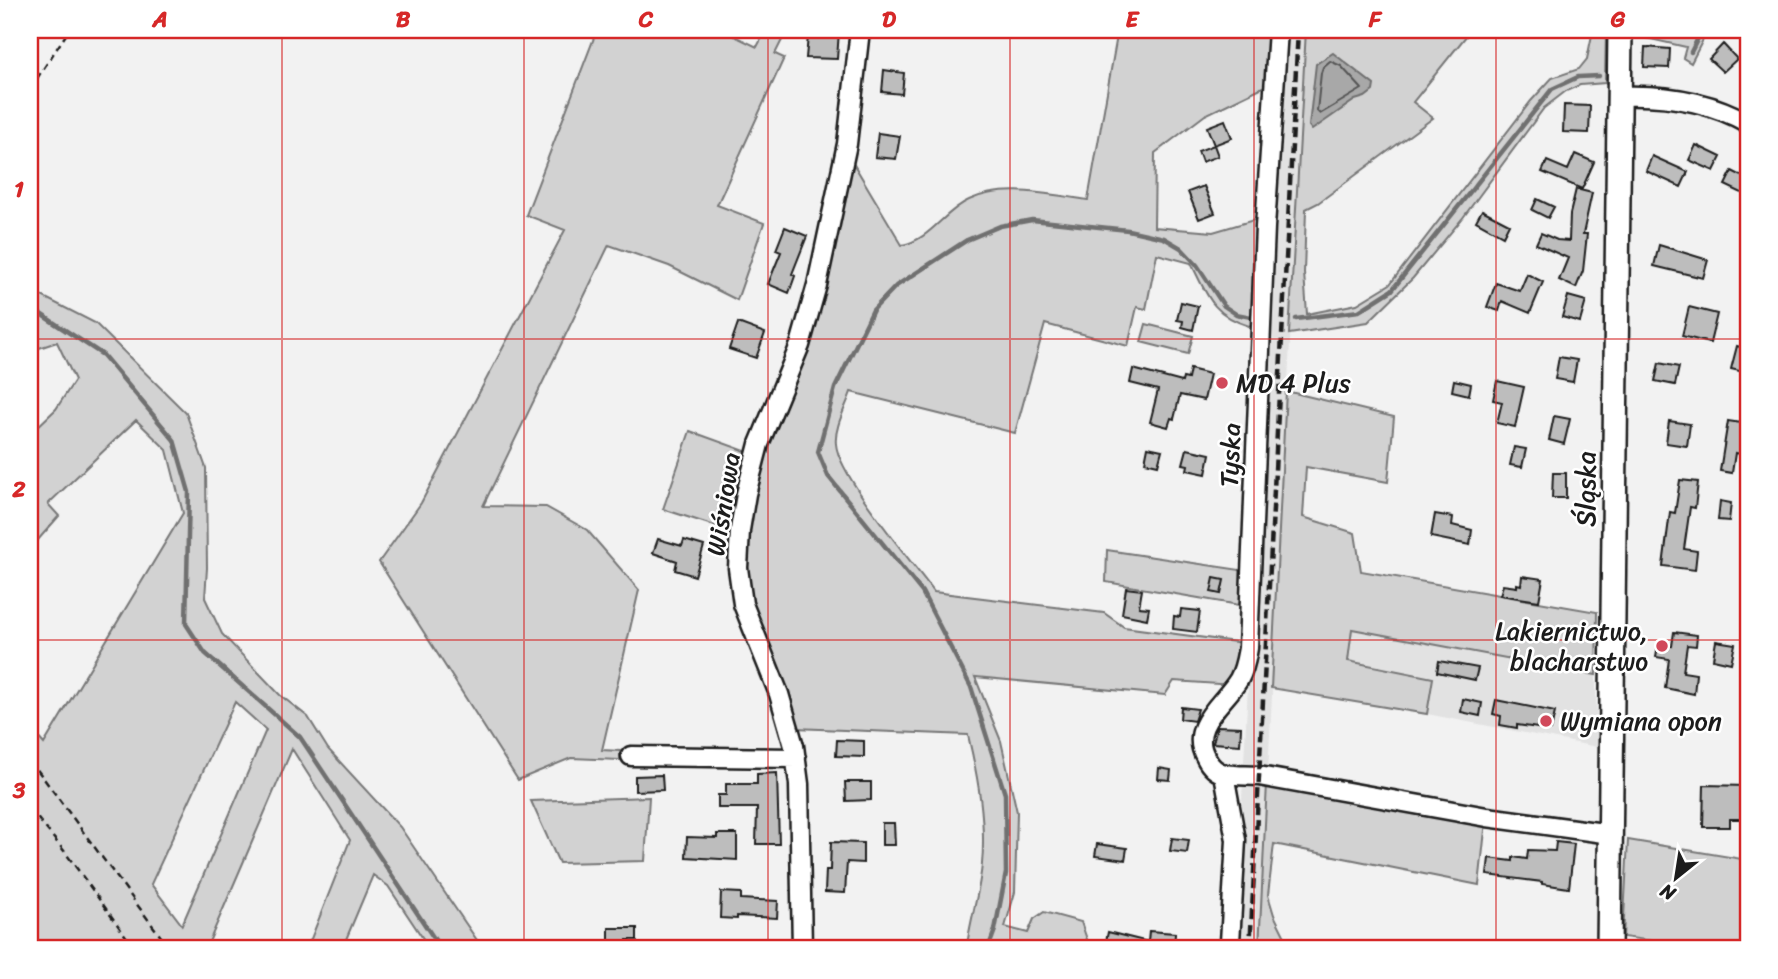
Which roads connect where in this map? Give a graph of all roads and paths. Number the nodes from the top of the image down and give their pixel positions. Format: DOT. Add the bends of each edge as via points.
graph roads {
  1 [pos="69,30"];
  2 [pos="860,30"];
  3 [pos="1278,30"];
  4 [pos="1620,30"];
  5 [pos="30,89"];
  6 [pos="1619,96"];
  7 [pos="1748,123"];
  8 [pos="631,756"];
  9 [pos="796,758"];
  10 [pos="30,761"];
  11 [pos="1224,774"];
  12 [pos="30,808"];
  13 [pos="1611,834"];
  14 [pos="1230,942"];
  15 [pos="135,949"];
  16 [pos="170,949"];
  17 [pos="802,949"];
  18 [pos="1609,949"];
  1 -- 5 [label="path"];
  2 -- 9 [label="street, Wiśniowa" via="847,144 817,285 800,345 759,444 740,530 738,568 743,604 779,694"];
  3 -- 11 [label="street, Tyska" via="1248,648 1238,680 1207,719 1200,738 1205,757"];
  4 -- 6 [label="main road, Śląska"];
  6 -- 7 [label="street" via="1691,101"];
  6 -- 13 [label="main road, Śląska"];
  8 -- 9 [label="street"];
  9 -- 17 [label="street, Wiśniowa"];
  10 -- 16 [label="path"];
  11 -- 13 [label="street"];
  11 -- 14 [label="street, Tyska" via="1236,840"];
  12 -- 15 [label="path"];
  13 -- 18 [label="main road, Śląska"];
}
